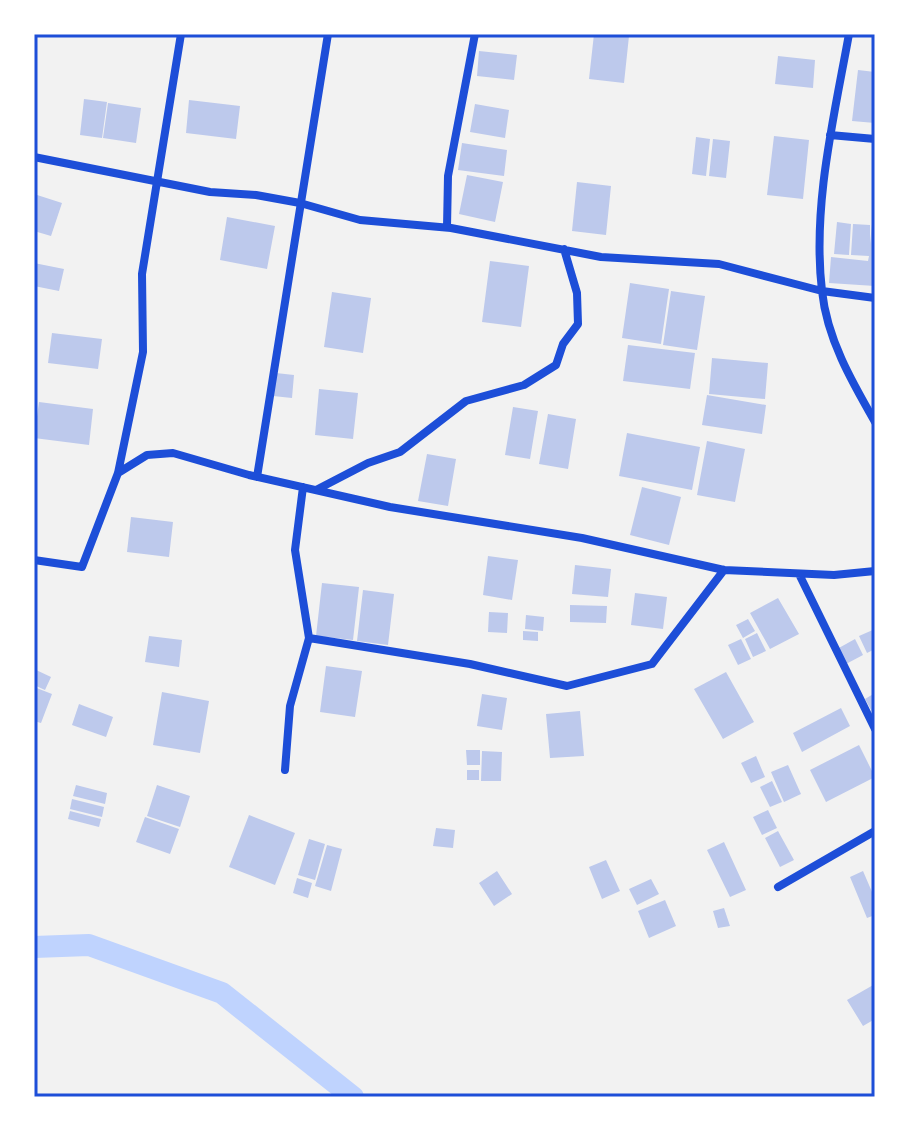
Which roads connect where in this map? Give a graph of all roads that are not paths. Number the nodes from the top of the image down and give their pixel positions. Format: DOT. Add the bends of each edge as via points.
graph roads {
  1 [pos="181,34"];
  2 [pos="328,34"];
  3 [pos="475,34"];
  4 [pos="849,34"];
  5 [pos="830,135"];
  6 [pos="875,139"];
  7 [pos="34,157"];
  8 [pos="155,179"];
  9 [pos="300,203"];
  10 [pos="447,227"];
  11 [pos="564,249"];
  12 [pos="822,291"];
  13 [pos="875,298"];
  14 [pos="875,422"];
  15 [pos="118,473"];
  16 [pos="257,477"];
  17 [pos="303,487"];
  18 [pos="316,490"];
  19 [pos="34,560"];
  20 [pos="724,570"];
  21 [pos="875,571"];
  22 [pos="799,574"];
  23 [pos="309,638"];
  24 [pos="875,729"];
  25 [pos="285,770"];
  26 [pos="875,831"];
  27 [pos="778,887"];
  1 -- 8 [label="street"];
  2 -- 9 [label="street"];
  3 -- 10 [label="street" via="448,176"];
  4 -- 5 [label="street"];
  5 -- 6 [label="street"];
  5 -- 12 [label="street"];
  7 -- 8 [label="street"];
  8 -- 9 [label="street"];
  8 -- 15 [label="street" via="142,274 143,352"];
  9 -- 10 [label="street" via="369,221"];
  9 -- 16 [label="street"];
  10 -- 11 [label="street"];
  11 -- 12 [label="street" via="705,262"];
  11 -- 18 [label="street" via="577,293 578,324 556,365 524,385 466,401 400,452"];
  12 -- 13 [label="street"];
  12 -- 14 [label="street" via="839,352"];
  15 -- 16 [label="street" via="136,459 159,452 197,457"];
  15 -- 19 [label="street" via="82,567"];
  16 -- 17 [label="street"];
  17 -- 18 [label="street"];
  17 -- 23 [label="street" via="295,550"];
  18 -- 20 [label="street" via="582,538"];
  20 -- 22 [label="street"];
  20 -- 23 [label="street" via="652,664 567,686"];
  21 -- 22 [label="street"];
  22 -- 24 [label="street"];
  23 -- 25 [label="street" via="290,706"];
  26 -- 27 [label="street"];
}
